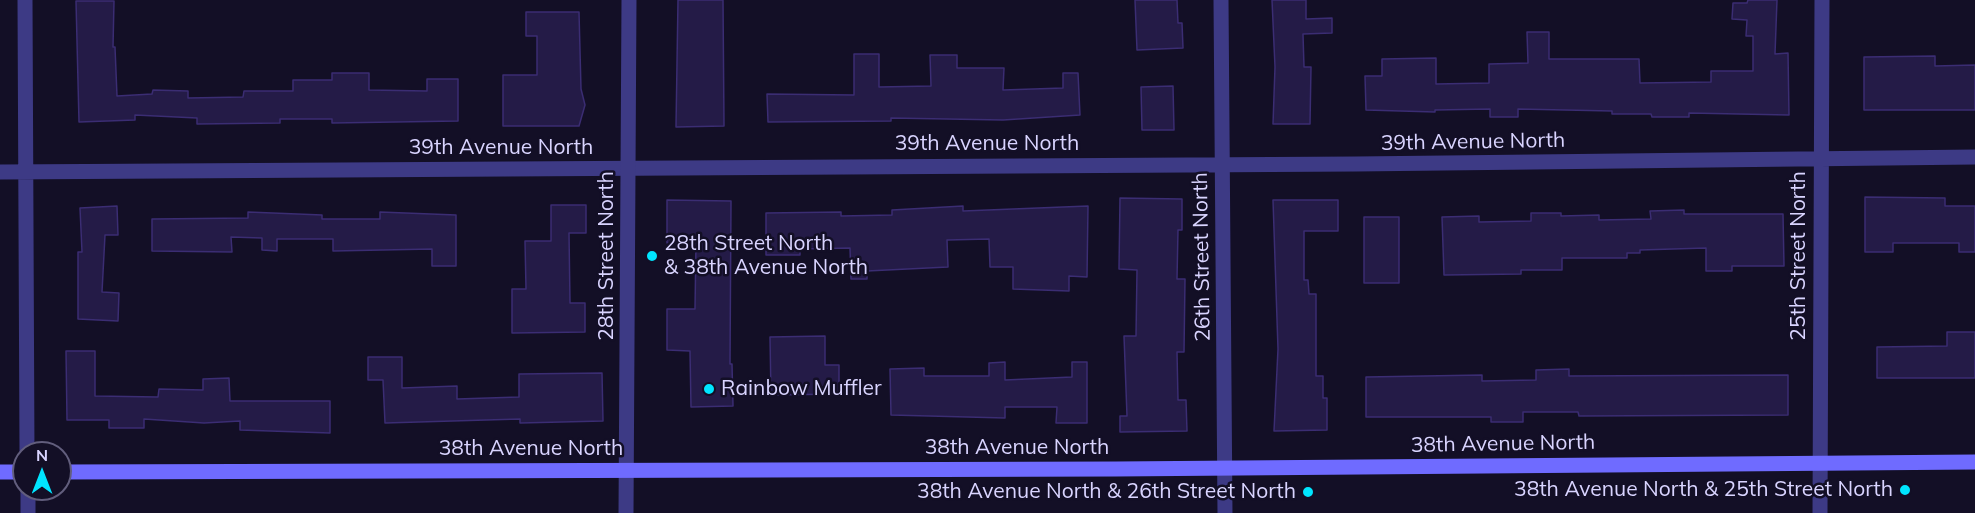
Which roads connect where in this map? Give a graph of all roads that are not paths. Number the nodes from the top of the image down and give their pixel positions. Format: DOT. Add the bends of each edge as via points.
graph roads {
  1 [pos="25,0"];
  2 [pos="629,0"];
  3 [pos="1221,0"];
  4 [pos="1822,0"];
  5 [pos="1975,157"];
  6 [pos="1821,158"];
  7 [pos="1222,163"];
  8 [pos="628,168"];
  9 [pos="0,172"];
  10 [pos="26,172"];
  11 [pos="27,441"];
  12 [pos="1975,462"];
  13 [pos="1819,463"];
  14 [pos="1225,468"];
  15 [pos="628,469"];
  16 [pos="72,472"];
  17 [pos="626,513"];
  18 [pos="1225,513"];
  19 [pos="1820,513"];
  1 -- 10 [label="street"];
  2 -- 8 [label="street, 28th Street North"];
  3 -- 7 [label="street, 26th Street North"];
  4 -- 6 [label="street, 25th Street North"];
  5 -- 6 [label="street, 39th Avenue North"];
  6 -- 7 [label="street, 39th Avenue North"];
  6 -- 13 [label="street, 25th Street North"];
  7 -- 8 [label="street, 39th Avenue North"];
  7 -- 14 [label="street, 26th Street North"];
  8 -- 10 [label="street, 39th Avenue North"];
  8 -- 15 [label="street, 28th Street North"];
  9 -- 10 [label="street, 39th Avenue North"];
  10 -- 11 [label="street"];
  12 -- 13 [label="main road, 38th Avenue North"];
  13 -- 14 [label="main road, 38th Avenue North"];
  13 -- 19 [label="street, 25th Street North"];
  14 -- 15 [label="main road, 38th Avenue North"];
  14 -- 18 [label="street, 26th Street North"];
  15 -- 16 [label="main road, 38th Avenue North"];
  15 -- 17 [label="street, 28th Street North"];
}
